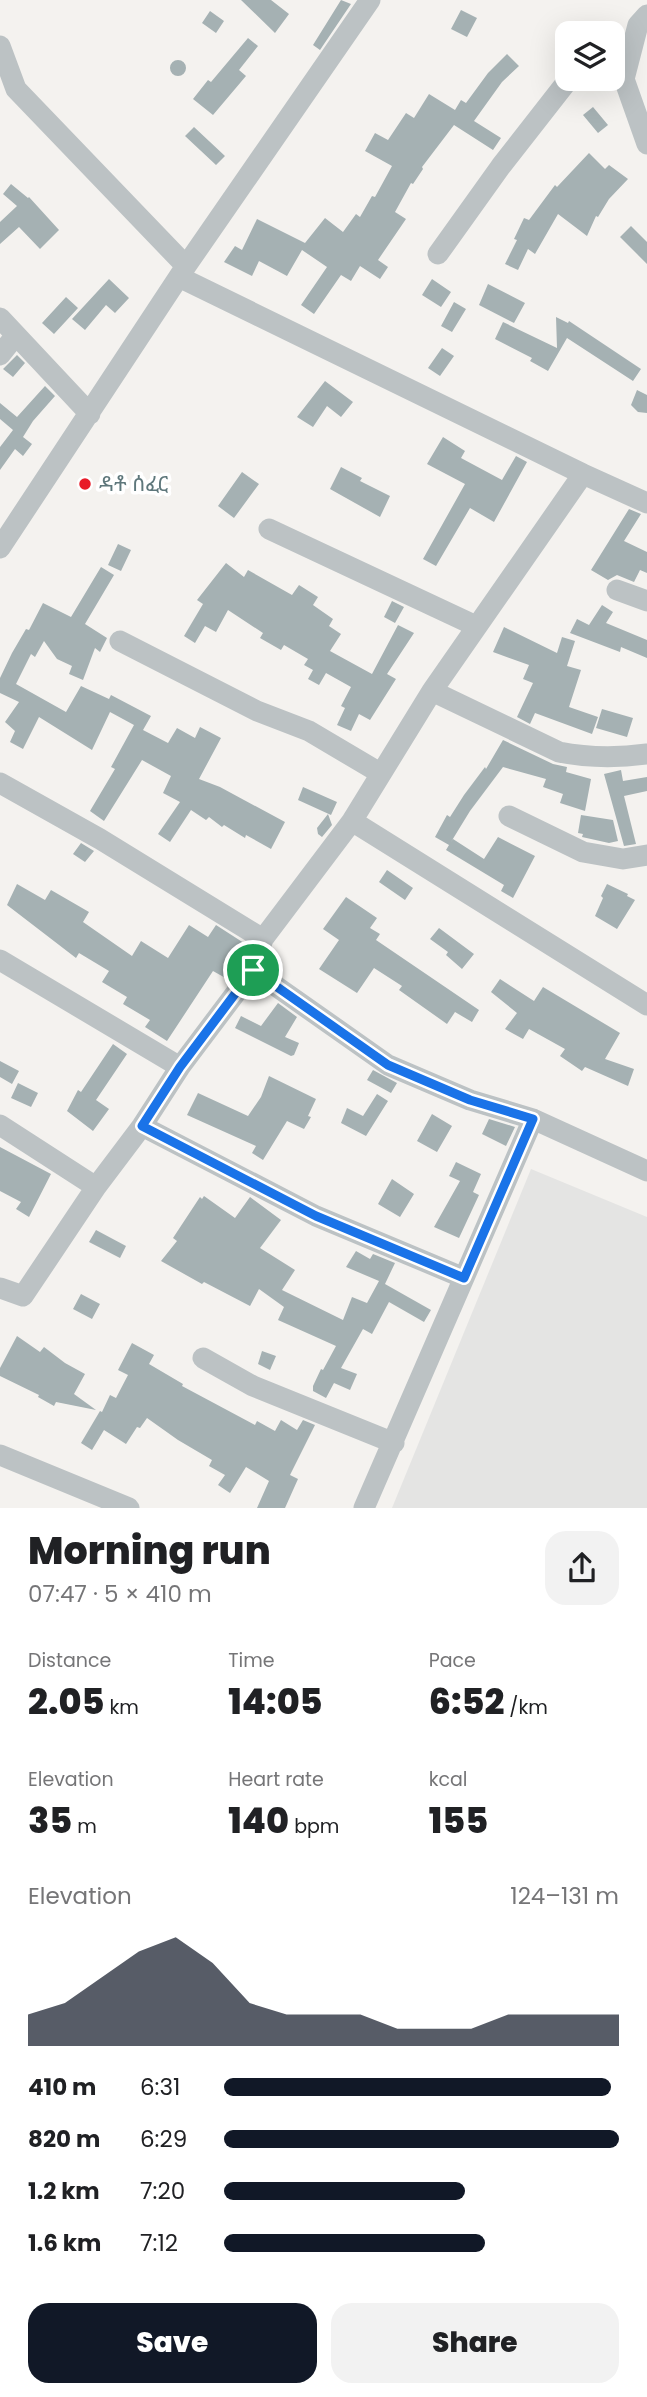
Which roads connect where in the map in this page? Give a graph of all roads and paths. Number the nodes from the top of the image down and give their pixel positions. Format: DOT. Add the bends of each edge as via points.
graph roads {
  1 [pos="370,0"];
  2 [pos="647,15"];
  3 [pos="0,46"];
  4 [pos="625,58"];
  5 [pos="560,91"];
  6 [pos="625,91"];
  7 [pos="647,144"];
  8 [pos="438,254"];
  9 [pos="182,271"];
  10 [pos="0,318"];
  11 [pos="16,335"];
  12 [pos="0,355"];
  13 [pos="90,414"];
  14 [pos="583,474"];
  15 [pos="647,503"];
  16 [pos="269,529"];
  17 [pos="0,548"];
  18 [pos="617,590"];
  19 [pos="647,601"];
  20 [pos="476,626"];
  21 [pos="120,641"];
  22 [pos="432,691"];
  23 [pos="647,754"];
  24 [pos="380,773"];
  25 [pos="0,783"];
  26 [pos="509,816"];
  27 [pos="352,821"];
  28 [pos="647,855"];
  29 [pos="263,939"];
  30 [pos="0,960"];
  31 [pos="253,970"];
  32 [pos="647,1005"];
  33 [pos="180,1067"];
  34 [pos="533,1119"];
  35 [pos="0,1125"];
  36 [pos="142,1126"];
  37 [pos="647,1171"];
  38 [pos="96,1187"];
  39 [pos="464,1278"];
  40 [pos="0,1288"];
  41 [pos="203,1358"];
  42 [pos="394,1443"];
  43 [pos="0,1455"];
  44 [pos="129,1508"];
  45 [pos="364,1508"];
  1 -- 9 [label="street"];
  2 -- 4 [label="street"];
  3 -- 9 [label="street" via="16,89"];
  5 -- 8 [label="street"];
  6 -- 7 [label="street"];
  9 -- 13 [label="street"];
  9 -- 14 [label="street"];
  10 -- 11 [label="street"];
  11 -- 12 [label="street"];
  11 -- 13 [label="street"];
  13 -- 17 [label="street"];
  14 -- 15 [label="street"];
  14 -- 20 [label="street"];
  16 -- 20 [label="street"];
  18 -- 19 [label="street"];
  20 -- 22 [label="street"];
  21 -- 24 [label="street" via="257,711 309,731"];
  22 -- 23 [label="street" via="559,752 616,758"];
  22 -- 24 [label="street"];
  24 -- 27 [label="street"];
  25 -- 29 [label="street"];
  26 -- 28 [label="street" via="583,852 623,859"];
  27 -- 29 [label="street"];
  27 -- 32 [label="street"];
  29 -- 31 [label="street"];
  30 -- 33 [label="street"];
  31 -- 33 [label="street"];
  31 -- 34 [label="street" via="388,1065 470,1100"];
  33 -- 36 [label="street"];
  34 -- 37 [label="street"];
  34 -- 39 [label="street"];
  35 -- 38 [label="street"];
  36 -- 38 [label="street"];
  36 -- 39 [label="street" via="316,1216"];
  38 -- 40 [label="street" via="23,1296"];
  39 -- 42 [label="street"];
  41 -- 42 [label="street" via="253,1386"];
  42 -- 45 [label="street"];
  43 -- 44 [label="street"];
}
